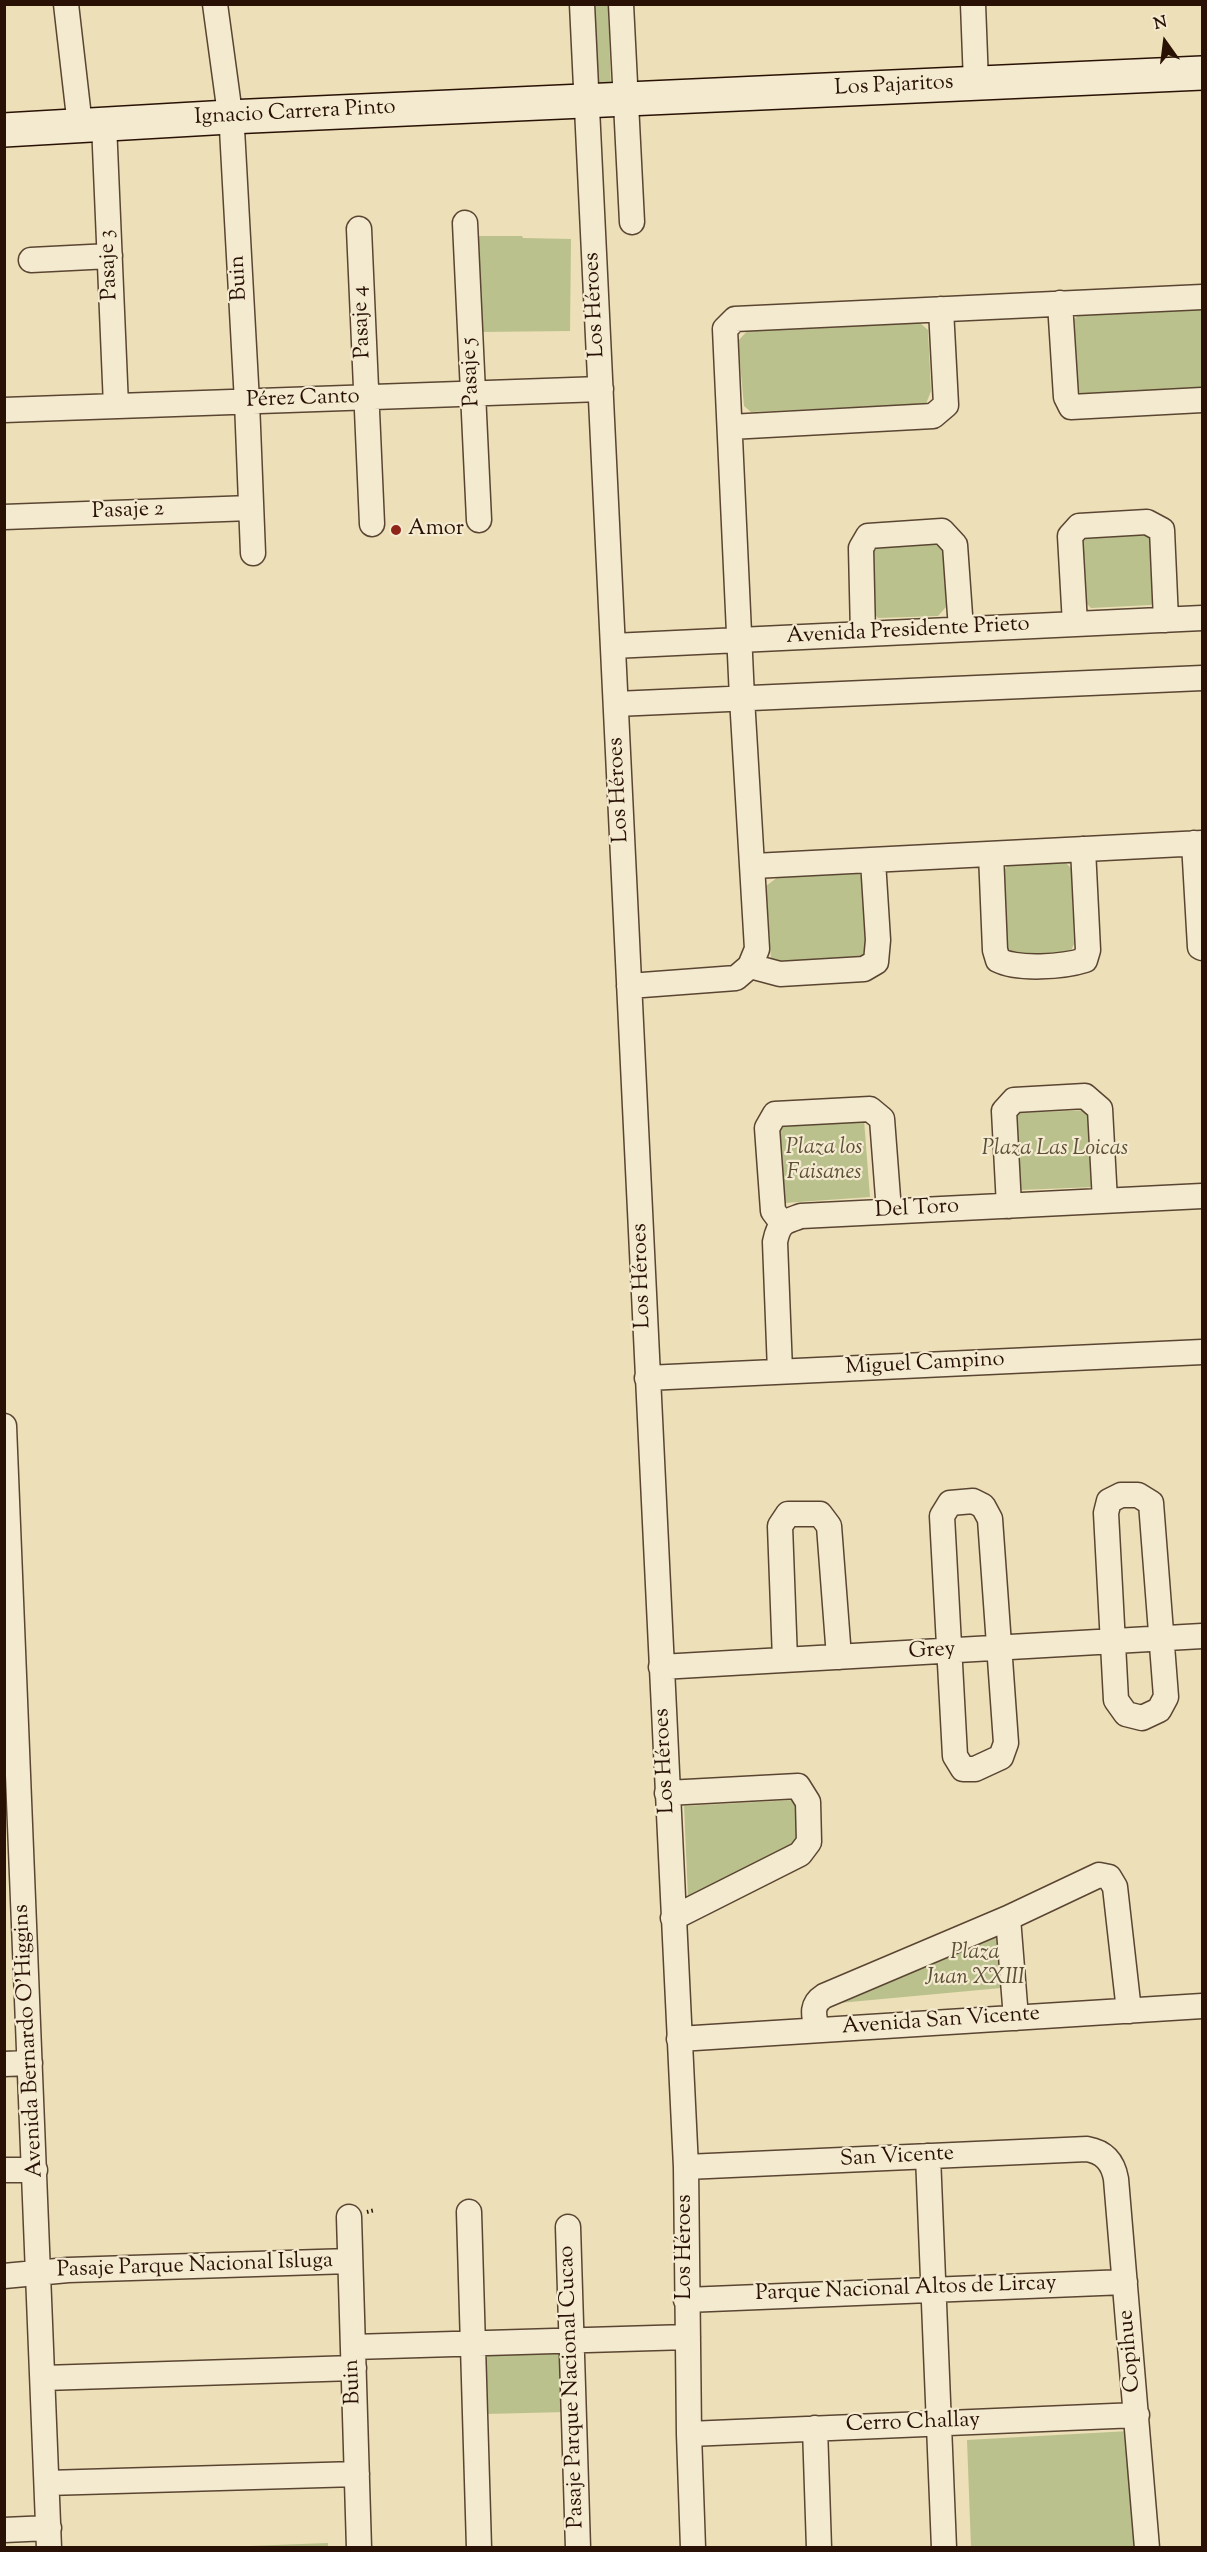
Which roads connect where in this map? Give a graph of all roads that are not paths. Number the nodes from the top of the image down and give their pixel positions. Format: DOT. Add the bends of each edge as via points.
graph roads {
  1 [pos="66,4"];
  2 [pos="215,4"];
  3 [pos="582,4"];
  4 [pos="621,4"];
  5 [pos="973,4"];
  6 [pos="1203,73"];
  7 [pos="976,83"];
  8 [pos="626,99"];
  9 [pos="586,101"];
  10 [pos="229,117"];
  11 [pos="92,125"];
  12 [pos="4,130"];
  13 [pos="632,222"];
  14 [pos="465,223"];
  15 [pos="358,229"];
  16 [pos="110,256"];
  17 [pos="31,260"];
  18 [pos="1203,297"];
  19 [pos="1060,303"];
  20 [pos="941,309"];
  21 [pos="601,389"];
  22 [pos="473,393"];
  23 [pos="366,397"];
  24 [pos="1203,400"];
  25 [pos="247,402"];
  26 [pos="116,406"];
  27 [pos="4,410"];
  28 [pos="730,427"];
  29 [pos="251,508"];
  30 [pos="4,517"];
  31 [pos="479,520"];
  32 [pos="372,524"];
  33 [pos="253,553"];
  34 [pos="1203,618"];
  35 [pos="1166,620"];
  36 [pos="1075,624"];
  37 [pos="961,629"];
  38 [pos="863,634"];
  39 [pos="739,640"];
  40 [pos="613,646"];
  41 [pos="1203,678"];
  42 [pos="742,698"];
  43 [pos="616,704"];
  44 [pos="1198,843"];
  45 [pos="1083,849"];
  46 [pos="991,854"];
  47 [pos="873,861"];
  48 [pos="754,866"];
  49 [pos="1203,948"];
  50 [pos="750,966"];
  51 [pos="629,986"];
  52 [pos="1203,1196"];
  53 [pos="1105,1201"];
  54 [pos="1009,1206"];
  55 [pos="889,1211"];
  56 [pos="782,1223"];
  57 [pos="1203,1352"];
  58 [pos="780,1371"];
  59 [pos="647,1378"];
  60 [pos="4,1426"];
  61 [pos="1203,1636"];
  62 [pos="1162,1639"];
  63 [pos="1113,1642"];
  64 [pos="999,1648"];
  65 [pos="950,1651"];
  66 [pos="839,1657"];
  67 [pos="785,1660"];
  68 [pos="661,1667"];
  69 [pos="11,1764"];
  70 [pos="667,1793"];
  71 [pos="673,1918"];
  72 [pos="1008,1918"];
  73 [pos="1203,2006"];
  74 [pos="1129,2011"];
  75 [pos="1016,2018"];
  76 [pos="817,2030"];
  77 [pos="679,2039"];
  78 [pos="30,2063"];
  79 [pos="4,2064"];
  80 [pos="928,2156"];
  81 [pos="1107,2158"];
  82 [pos="686,2167"];
  83 [pos="4,2170"];
  84 [pos="35,2170"];
  85 [pos="469,2212"];
  86 [pos="349,2217"];
  87 [pos="568,2227"];
  88 [pos="351,2261"];
  89 [pos="40,2273"];
  90 [pos="4,2277"];
  91 [pos="1125,2282"];
  92 [pos="933,2289"];
  93 [pos="686,2300"];
  94 [pos="688,2337"];
  95 [pos="572,2340"];
  96 [pos="473,2343"];
  97 [pos="353,2357"];
  98 [pos="44,2378"];
  99 [pos="1137,2415"];
  100 [pos="939,2423"];
  101 [pos="815,2428"];
  102 [pos="688,2434"];
  103 [pos="357,2474"];
  104 [pos="47,2483"];
  105 [pos="4,2530"];
  106 [pos="49,2538"];
  107 [pos="359,2547"];
  108 [pos="479,2547"];
  109 [pos="578,2547"];
  110 [pos="693,2547"];
  111 [pos="819,2547"];
  112 [pos="944,2547"];
  113 [pos="1147,2547"];
  1 -- 11 [label="street, Pasaje 3"];
  2 -- 10 [label="street, Buin"];
  3 -- 9 [label="street, Los Héroes"];
  4 -- 8 [label="street"];
  5 -- 7 [label="street"];
  6 -- 7 [label="street, Los Pajaritos"];
  7 -- 8 [label="street, Los Pajaritos"];
  8 -- 9 [label="street, Los Pajaritos"];
  8 -- 13 [label="street"];
  9 -- 10 [label="street, Ignacio Carrera Pinto"];
  9 -- 21 [label="street, Los Héroes"];
  10 -- 11 [label="street, Ignacio Carrera Pinto"];
  10 -- 25 [label="street, Buin"];
  11 -- 12 [label="street, Ignacio Carrera Pinto"];
  11 -- 16 [label="street, Pasaje 3"];
  14 -- 22 [label="street, Pasaje 5"];
  15 -- 23 [label="street, Pasaje 4"];
  16 -- 17 [label="street"];
  16 -- 26 [label="street, Pasaje 3"];
  18 -- 19 [label="street"];
  19 -- 20 [label="street"];
  19 -- 24 [label="street" via="1066,397 1071,407"];
  20 -- 28 [label="street" via="946,405 933,416"];
  20 -- 28 [label="street" via="735,319 725,329"];
  21 -- 22 [label="street, Pérez Canto"];
  21 -- 40 [label="street, Los Héroes"];
  22 -- 23 [label="street, Pérez Canto"];
  22 -- 31 [label="street, Pasaje 5"];
  23 -- 25 [label="street, Pérez Canto"];
  23 -- 32 [label="street, Pasaje 4"];
  25 -- 26 [label="street, Pérez Canto"];
  25 -- 29 [label="street, Buin"];
  26 -- 27 [label="street, Pérez Canto"];
  28 -- 39 [label="street"];
  29 -- 30 [label="street, Pasaje 2"];
  29 -- 33 [label="street, Buin"];
  34 -- 35 [label="street, Avenida Presidente Prieto"];
  35 -- 36 [label="street, Avenida Presidente Prieto"];
  35 -- 36 [label="street" via="1162,530 1147,522 1079,526 1070,536"];
  36 -- 37 [label="street, Avenida Presidente Prieto"];
  37 -- 38 [label="street, Avenida Presidente Prieto"];
  37 -- 38 [label="street" via="956,545 942,531 868,536 861,548"];
  38 -- 39 [label="street, Avenida Presidente Prieto"];
  39 -- 40 [label="street, Avenida Presidente Prieto"];
  39 -- 42 [label="street"];
  40 -- 43 [label="street, Los Héroes"];
  41 -- 42 [label="street"];
  42 -- 43 [label="street"];
  42 -- 48 [label="street"];
  43 -- 51 [label="street, Los Héroes"];
  44 -- 45 [label="street"];
  44 -- 49 [label="street"];
  45 -- 46 [label="street"];
  45 -- 46 [label="street" via="1088,950 1085,960 1073,964 1010,966 998,960"];
  46 -- 47 [label="street"];
  47 -- 48 [label="street"];
  47 -- 50 [label="street" via="876,962 864,969 780,974"];
  48 -- 50 [label="street" via="757,949"];
  50 -- 51 [label="street" via="736,978 722,981"];
  51 -- 59 [label="street, Los Héroes"];
  52 -- 53 [label="street, Del Toro"];
  53 -- 54 [label="street, Del Toro"];
  53 -- 54 [label="street" via="1100,1109 1085,1096 1014,1100 1004,1111"];
  54 -- 55 [label="street, Del Toro"];
  55 -- 56 [label="street, Del Toro" via="801,1216"];
  55 -- 56 [label="street" via="882,1119 870,1109 775,1114 767,1128 773,1211"];
  56 -- 58 [label="street" via="775,1242"];
  57 -- 58 [label="street, Miguel Campino"];
  58 -- 59 [label="street, Miguel Campino"];
  59 -- 68 [label="street, Los Héroes"];
  60 -- 69 [label="street, Avenida Bernardo O'Higgins"];
  61 -- 62 [label="street, Grey"];
  62 -- 63 [label="street, Grey"];
  62 -- 63 [label="street" via="1166,1697 1159,1710 1142,1718 1126,1714 1116,1700"];
  62 -- 63 [label="street" via="1151,1503 1138,1495 1121,1495 1109,1501 1106,1513"];
  63 -- 64 [label="street, Grey"];
  64 -- 65 [label="street, Grey"];
  64 -- 65 [label="street" via="1006,1743 1001,1756 975,1769 963,1769 955,1756"];
  64 -- 65 [label="street" via="990,1519 983,1506 973,1501 950,1503 942,1516"];
  65 -- 66 [label="street, Grey"];
  66 -- 67 [label="street, Grey"];
  66 -- 67 [label="street" via="829,1526 820,1514 788,1514 780,1526"];
  67 -- 68 [label="street, Grey"];
  68 -- 70 [label="street, Los Héroes"];
  69 -- 78 [label="street, Avenida Bernardo O'Higgins"];
  70 -- 71 [label="street, Los Héroes"];
  70 -- 71 [label="street" via="798,1786 808,1802 809,1842 800,1854"];
  71 -- 77 [label="street, Los Héroes"];
  72 -- 74 [label="street" via="1099,1875 1109,1877 1115,1887"];
  72 -- 75 [label="street"];
  72 -- 76 [label="street" via="824,1996 816,2001 813,2010"];
  73 -- 74 [label="street, Avenida San Vicente"];
  74 -- 75 [label="street, Avenida San Vicente"];
  75 -- 76 [label="street, Avenida San Vicente"];
  76 -- 77 [label="street, Avenida San Vicente"];
  77 -- 82 [label="street, Los Héroes"];
  78 -- 79 [label="street"];
  78 -- 84 [label="street, Avenida Bernardo O'Higgins"];
  80 -- 81 [label="street, San Vicente" via="1087,2149"];
  80 -- 82 [label="street, San Vicente"];
  80 -- 92 [label="street"];
  81 -- 91 [label="street, Copihue" via="1115,2171"];
  82 -- 93 [label="street, Los Héroes"];
  83 -- 84 [label="street"];
  84 -- 89 [label="street, Avenida Bernardo O'Higgins"];
  85 -- 96 [label="street"];
  86 -- 88 [label="street, Buin"];
  87 -- 95 [label="street, Pasaje Parque Nacional Cucao"];
  88 -- 89 [label="street, Pasaje Parque Nacional Isluga"];
  88 -- 97 [label="street, Buin"];
  89 -- 90 [label="street, Pasaje Parque Nacional Isluga"];
  89 -- 98 [label="street, Avenida Bernardo O'Higgins"];
  91 -- 92 [label="street, Parque Nacional Altos de Lircay"];
  91 -- 99 [label="street, Copihue"];
  92 -- 93 [label="street, Parque Nacional Altos de Lircay"];
  92 -- 100 [label="street"];
  93 -- 94 [label="street, Los Héroes"];
  94 -- 95 [label="street"];
  94 -- 102 [label="street, Los Héroes"];
  95 -- 96 [label="street"];
  95 -- 109 [label="street, Pasaje Parque Nacional Cucao"];
  96 -- 97 [label="street"];
  96 -- 108 [label="street"];
  97 -- 98 [label="street"];
  97 -- 103 [label="street, Buin"];
  98 -- 104 [label="street, Avenida Bernardo O'Higgins"];
  99 -- 100 [label="street, Cerro Challay"];
  99 -- 113 [label="street, Copihue"];
  100 -- 101 [label="street, Cerro Challay"];
  100 -- 112 [label="street"];
  101 -- 102 [label="street, Cerro Challay"];
  101 -- 111 [label="street"];
  102 -- 110 [label="street, Los Héroes"];
  103 -- 104 [label="street"];
  103 -- 107 [label="street, Buin"];
  104 -- 106 [label="street, Avenida Bernardo O'Higgins"];
  105 -- 106 [label="street"];
}
